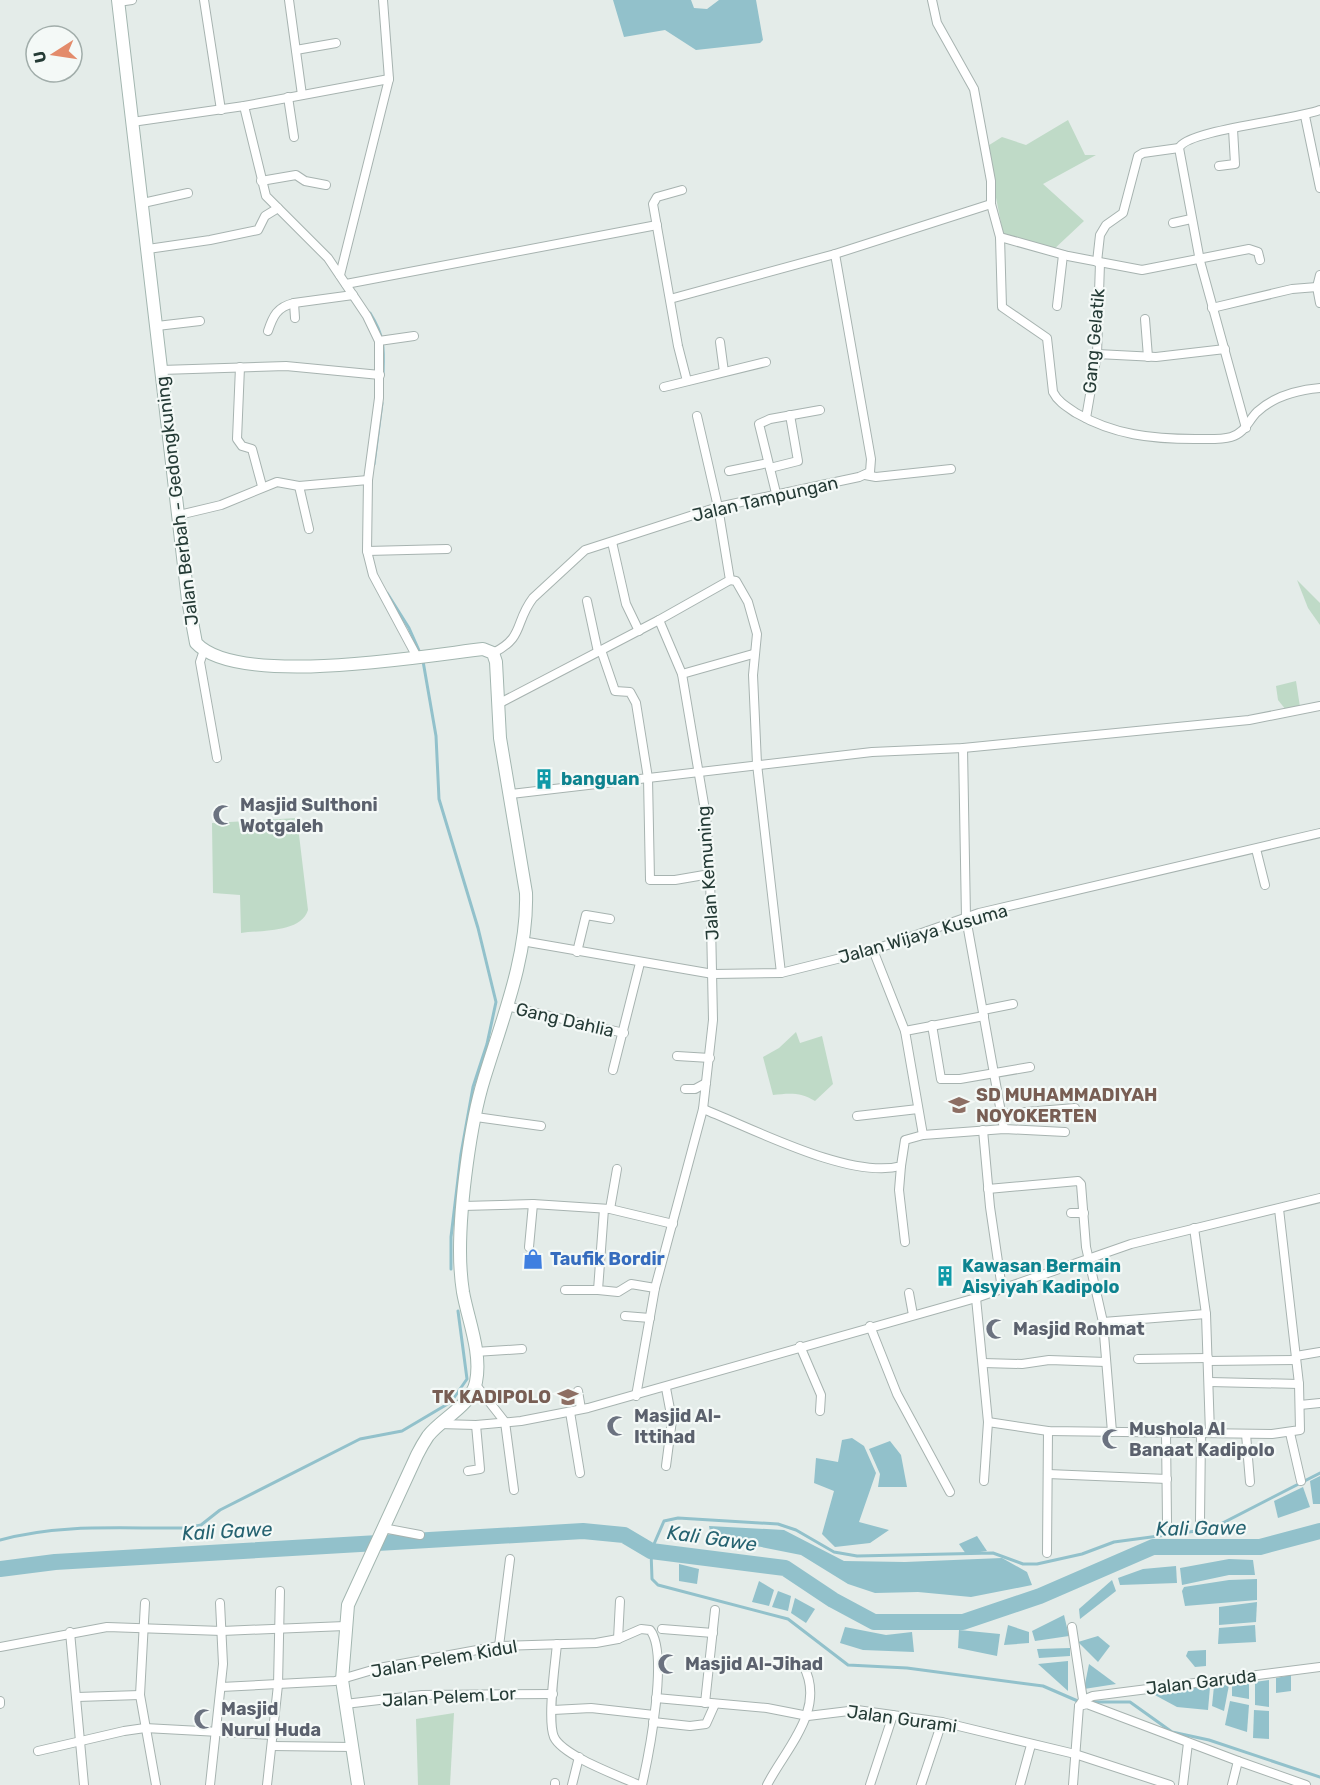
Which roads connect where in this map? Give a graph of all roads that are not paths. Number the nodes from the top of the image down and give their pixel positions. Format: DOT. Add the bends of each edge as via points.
graph roads {
  1 [pos="132,0"];
  2 [pos="204,0"];
  3 [pos="290,0"];
  4 [pos="383,0"];
  5 [pos="932,0"];
  6 [pos="118,1"];
  7 [pos="336,43"];
  8 [pos="296,50"];
  9 [pos="389,79"];
  10 [pos="302,95"];
  11 [pos="288,97"];
  12 [pos="244,106"];
  13 [pos="220,110"];
  14 [pos="1320,110"];
  15 [pos="1305,116"];
  16 [pos="132,122"];
  17 [pos="1233,129"];
  18 [pos="294,137"];
  19 [pos="1179,148"];
  20 [pos="1219,166"];
  21 [pos="261,182"];
  22 [pos="326,185"];
  23 [pos="1320,188"];
  24 [pos="682,190"];
  25 [pos="188,193"];
  26 [pos="143,204"];
  27 [pos="991,204"];
  28 [pos="278,208"];
  29 [pos="1191,219"];
  30 [pos="1173,223"];
  31 [pos="657,225"];
  32 [pos="1000,237"];
  33 [pos="148,249"];
  34 [pos="835,254"];
  35 [pos="1063,255"];
  36 [pos="1260,260"];
  37 [pos="1200,261"];
  38 [pos="1099,263"];
  39 [pos="340,275"];
  40 [pos="1320,275"];
  41 [pos="346,284"];
  42 [pos="1317,287"];
  43 [pos="352,295"];
  44 [pos="670,299"];
  45 [pos="294,303"];
  46 [pos="1320,303"];
  47 [pos="1057,306"];
  48 [pos="1212,308"];
  49 [pos="295,318"];
  50 [pos="1145,319"];
  51 [pos="200,321"];
  52 [pos="157,326"];
  53 [pos="268,331"];
  54 [pos="414,336"];
  55 [pos="383,340"];
  56 [pos="720,342"];
  57 [pos="1225,349"];
  58 [pos="1097,354"];
  59 [pos="1148,357"];
  60 [pos="766,362"];
  61 [pos="240,367"];
  62 [pos="161,370"];
  63 [pos="724,372"];
  64 [pos="380,375"];
  65 [pos="687,381"];
  66 [pos="664,387"];
  67 [pos="1320,388"];
  68 [pos="820,410"];
  69 [pos="697,416"];
  70 [pos="790,416"];
  71 [pos="1086,418"];
  72 [pos="1246,428"];
  73 [pos="769,466"];
  74 [pos="951,469"];
  75 [pos="729,471"];
  76 [pos="865,475"];
  77 [pos="368,480"];
  78 [pos="262,486"];
  79 [pos="299,486"];
  80 [pos="776,494"];
  81 [pos="718,507"];
  82 [pos="178,515"];
  83 [pos="309,528"];
  84 [pos="612,542"];
  85 [pos="447,549"];
  86 [pos="370,552"];
  87 [pos="730,580"];
  88 [pos="587,601"];
  89 [pos="660,620"];
  90 [pos="639,631"];
  91 [pos="204,650"];
  92 [pos="599,651"];
  93 [pos="493,652"];
  94 [pos="753,654"];
  95 [pos="421,657"];
  96 [pos="682,674"];
  97 [pos="498,704"];
  98 [pos="1320,706"];
  99 [pos="963,747"];
  100 [pos="217,758"];
  101 [pos="757,764"];
  102 [pos="700,772"];
  103 [pos="648,778"];
  104 [pos="511,794"];
  105 [pos="1320,832"];
  106 [pos="1256,849"];
  107 [pos="710,874"];
  108 [pos="1265,885"];
  109 [pos="966,918"];
  110 [pos="610,919"];
  111 [pos="522,941"];
  112 [pos="873,950"];
  113 [pos="577,952"];
  114 [pos="640,963"];
  115 [pos="781,973"];
  116 [pos="713,974"];
  117 [pos="1013,1004"];
  118 [pos="506,1006"];
  119 [pos="983,1013"];
  120 [pos="932,1025"];
  121 [pos="905,1030"];
  122 [pos="624,1033"];
  123 [pos="677,1056"];
  124 [pos="710,1058"];
  125 [pos="1030,1067"];
  126 [pos="614,1070"];
  127 [pos="994,1074"];
  128 [pos="706,1083"];
  129 [pos="685,1089"];
  130 [pos="1075,1108"];
  131 [pos="702,1109"];
  132 [pos="918,1109"];
  133 [pos="1002,1114"];
  134 [pos="857,1116"];
  135 [pos="476,1117"];
  136 [pos="541,1126"];
  137 [pos="1004,1129"];
  138 [pos="983,1130"];
  139 [pos="1065,1132"];
  140 [pos="923,1135"];
  141 [pos="901,1166"];
  142 [pos="617,1169"];
  143 [pos="988,1189"];
  144 [pos="1320,1198"];
  145 [pos="533,1204"];
  146 [pos="463,1206"];
  147 [pos="607,1209"];
  148 [pos="1279,1209"];
  149 [pos="1084,1213"];
  150 [pos="1071,1214"];
  151 [pos="673,1224"];
  152 [pos="1194,1228"];
  153 [pos="905,1242"];
  154 [pos="529,1248"];
  155 [pos="1089,1258"];
  156 [pos="655,1288"];
  157 [pos="1002,1289"];
  158 [pos="565,1290"];
  159 [pos="598,1290"];
  160 [pos="909,1293"];
  161 [pos="976,1298"];
  162 [pos="1206,1314"];
  163 [pos="913,1315"];
  164 [pos="625,1316"];
  165 [pos="650,1318"];
  166 [pos="1103,1322"];
  167 [pos="870,1326"];
  168 [pos="800,1346"];
  169 [pos="522,1349"];
  170 [pos="476,1352"];
  171 [pos="1320,1352"];
  172 [pos="1296,1358"];
  173 [pos="1138,1359"];
  174 [pos="1208,1359"];
  175 [pos="1106,1362"];
  176 [pos="982,1363"];
  177 [pos="1210,1383"];
  178 [pos="1299,1384"];
  179 [pos="476,1385"];
  180 [pos="666,1388"];
  181 [pos="578,1391"];
  182 [pos="636,1396"];
  183 [pos="1320,1403"];
  184 [pos="1300,1405"];
  185 [pos="581,1410"];
  186 [pos="570,1412"];
  187 [pos="820,1412"];
  188 [pos="505,1422"];
  189 [pos="988,1422"];
  190 [pos="440,1424"];
  191 [pos="476,1425"];
  192 [pos="1048,1431"];
  193 [pos="1112,1432"];
  194 [pos="1166,1433"];
  195 [pos="1205,1433"];
  196 [pos="1290,1433"];
  197 [pos="1246,1434"];
  198 [pos="666,1466"];
  199 [pos="468,1471"];
  200 [pos="580,1473"];
  201 [pos="1048,1474"];
  202 [pos="1167,1479"];
  203 [pos="984,1481"];
  204 [pos="1301,1481"];
  205 [pos="1250,1482"];
  206 [pos="514,1490"];
  207 [pos="950,1492"];
  208 [pos="1167,1521"];
  209 [pos="1200,1521"];
  210 [pos="382,1530"];
  211 [pos="420,1535"];
  212 [pos="1047,1553"];
  213 [pos="510,1558"];
  214 [pos="280,1591"];
  215 [pos="620,1601"];
  216 [pos="145,1603"];
  217 [pos="220,1603"];
  218 [pos="715,1610"];
  219 [pos="345,1626"];
  220 [pos="279,1627"];
  221 [pos="1072,1627"];
  222 [pos="142,1628"];
  223 [pos="662,1629"];
  224 [pos="222,1631"];
  225 [pos="70,1632"];
  226 [pos="713,1633"];
  227 [pos="618,1639"];
  228 [pos="557,1644"];
  229 [pos="499,1646"];
  230 [pos="0,1647"];
  231 [pos="777,1662"];
  232 [pos="1320,1667"];
  233 [pos="342,1680"];
  234 [pos="278,1685"];
  235 [pos="221,1687"];
  236 [pos="553,1694"];
  237 [pos="140,1695"];
  238 [pos="77,1697"];
  239 [pos="656,1698"];
  240 [pos="705,1703"];
  241 [pos="1080,1703"];
  242 [pos="345,1704"];
  243 [pos="715,1704"];
  244 [pos="553,1710"];
  245 [pos="893,1715"];
  246 [pos="808,1716"];
  247 [pos="654,1719"];
  248 [pos="942,1722"];
  249 [pos="145,1728"];
  250 [pos="214,1732"];
  251 [pos="274,1735"];
  252 [pos="80,1741"];
  253 [pos="1188,1743"];
  254 [pos="1030,1745"];
  255 [pos="272,1746"];
  256 [pos="352,1747"];
  257 [pos="38,1751"];
  258 [pos="1075,1754"];
  259 [pos="579,1757"];
  260 [pos="1238,1761"];
  261 [pos="1290,1783"];
  262 [pos="84,1785"];
  263 [pos="156,1785"];
  264 [pos="210,1785"];
  265 [pos="267,1785"];
  266 [pos="358,1785"];
  267 [pos="572,1785"];
  268 [pos="641,1785"];
  269 [pos="767,1785"];
  270 [pos="870,1785"];
  271 [pos="921,1785"];
  272 [pos="1020,1785"];
  273 [pos="1073,1785"];
  274 [pos="1170,1785"];
  275 [pos="1183,1785"];
  276 [pos="1232,1785"];
  277 [pos="1306,1785"];
  1 -- 6 [label="street"];
  2 -- 13 [label="street"];
  3 -- 8 [label="street"];
  4 -- 9 [label="street"];
  5 -- 27 [label="street" via="937,23 974,89 991,180"];
  6 -- 16 [label="main road, Jalan Berbah - Gedongkuning"];
  7 -- 8 [label="street"];
  8 -- 10 [label="street"];
  9 -- 10 [label="street"];
  9 -- 39 [label="street"];
  10 -- 11 [label="street"];
  11 -- 12 [label="street"];
  11 -- 18 [label="street"];
  12 -- 13 [label="street"];
  12 -- 21 [label="street"];
  13 -- 16 [label="street"];
  14 -- 15 [label="street"];
  15 -- 17 [label="street"];
  15 -- 23 [label="street"];
  16 -- 26 [label="main road, Jalan Berbah - Gedongkuning"];
  17 -- 19 [label="street" via="1188,139"];
  17 -- 20 [label="street" via="1235,164"];
  19 -- 29 [label="street"];
  19 -- 38 [label="street, Gang Gelatik" via="1138,156 1123,213 1106,225 1100,235"];
  21 -- 22 [label="street" via="294,175"];
  21 -- 28 [label="street" via="266,196"];
  24 -- 31 [label="street" via="657,197 653,204"];
  25 -- 26 [label="street"];
  26 -- 33 [label="main road, Jalan Berbah - Gedongkuning"];
  27 -- 32 [label="street"];
  27 -- 34 [label="street"];
  28 -- 33 [label="street" via="265,216 258,230"];
  28 -- 39 [label="street"];
  29 -- 30 [label="street"];
  29 -- 37 [label="street"];
  31 -- 41 [label="street"];
  31 -- 44 [label="street"];
  32 -- 35 [label="street"];
  32 -- 71 [label="street" via="1002,306 1047,338 1053,392 1063,404"];
  33 -- 52 [label="main road, Jalan Berbah - Gedongkuning"];
  34 -- 44 [label="street"];
  34 -- 76 [label="street" via="872,459 872,468"];
  35 -- 38 [label="street"];
  35 -- 47 [label="street"];
  36 -- 37 [label="street" via="1258,252 1249,249"];
  37 -- 38 [label="street" via="1142,270"];
  37 -- 48 [label="street"];
  38 -- 58 [label="street, Gang Gelatik"];
  39 -- 41 [label="street"];
  40 -- 42 [label="street"];
  41 -- 43 [label="street"];
  42 -- 46 [label="street"];
  42 -- 48 [label="street"];
  43 -- 45 [label="street"];
  43 -- 55 [label="street"];
  44 -- 65 [label="street"];
  45 -- 49 [label="street"];
  45 -- 53 [label="street" via="273,315"];
  48 -- 57 [label="street"];
  50 -- 59 [label="street"];
  51 -- 52 [label="street"];
  52 -- 62 [label="main road, Jalan Berbah - Gedongkuning"];
  54 -- 55 [label="street"];
  55 -- 64 [label="street"];
  56 -- 63 [label="street"];
  57 -- 59 [label="street"];
  57 -- 72 [label="street"];
  58 -- 59 [label="street"];
  58 -- 71 [label="street, Gang Gelatik"];
  60 -- 63 [label="street"];
  61 -- 62 [label="street"];
  61 -- 64 [label="street" via="316,367"];
  61 -- 78 [label="street" via="237,440 252,449"];
  62 -- 82 [label="main road, Jalan Berbah - Gedongkuning"];
  63 -- 65 [label="street"];
  64 -- 77 [label="street"];
  65 -- 66 [label="street"];
  67 -- 72 [label="street" via="1306,389 1271,403 1256,413"];
  68 -- 70 [label="street"];
  69 -- 81 [label="street"];
  70 -- 73 [label="street" via="798,461"];
  70 -- 73 [label="street" via="759,424"];
  71 -- 72 [label="street" via="1119,433 1160,439 1232,437"];
  73 -- 75 [label="street"];
  73 -- 80 [label="street"];
  74 -- 76 [label="street, Jalan Tampungan"];
  76 -- 80 [label="street, Jalan Tampungan"];
  77 -- 79 [label="street"];
  77 -- 86 [label="street"];
  78 -- 79 [label="street" via="281,481"];
  78 -- 82 [label="street" via="221,505"];
  79 -- 83 [label="street"];
  80 -- 81 [label="street, Jalan Tampungan"];
  81 -- 84 [label="street, Jalan Tampungan"];
  81 -- 87 [label="street"];
  82 -- 91 [label="main road, Jalan Berbah - Gedongkuning" via="194,637"];
  84 -- 90 [label="street" via="626,604"];
  84 -- 93 [label="street, Jalan Tampungan" via="585,550 559,572 526,607 511,643"];
  85 -- 86 [label="street"];
  86 -- 95 [label="street" via="373,575"];
  87 -- 89 [label="street"];
  87 -- 94 [label="street" via="741,587 756,628 758,640"];
  88 -- 92 [label="street"];
  89 -- 90 [label="street"];
  89 -- 96 [label="street, Jalan Kemuning"];
  90 -- 92 [label="street"];
  91 -- 95 [label="main road, Jalan Berbah - Gedongkuning" via="252,664 284,667"];
  91 -- 100 [label="street" via="200,662"];
  92 -- 97 [label="street"];
  92 -- 103 [label="street" via="615,691 634,695"];
  93 -- 95 [label="main road, Jalan Berbah - Gedongkuning" via="483,649"];
  93 -- 97 [label="main road"];
  94 -- 96 [label="street"];
  94 -- 101 [label="street"];
  96 -- 102 [label="street, Jalan Kemuning"];
  97 -- 104 [label="main road"];
  98 -- 99 [label="street" via="1249,720"];
  99 -- 101 [label="street"];
  99 -- 109 [label="street"];
  101 -- 102 [label="street"];
  101 -- 115 [label="street"];
  102 -- 103 [label="street"];
  102 -- 107 [label="street, Jalan Kemuning"];
  103 -- 104 [label="street"];
  103 -- 107 [label="street" via="650,880"];
  104 -- 111 [label="main road" via="526,893"];
  105 -- 106 [label="street, Jalan Wijaya Kusuma"];
  106 -- 108 [label="street"];
  106 -- 109 [label="street, Jalan Wijaya Kusuma"];
  107 -- 116 [label="street, Jalan Kemuning"];
  109 -- 112 [label="street, Jalan Wijaya Kusuma"];
  109 -- 119 [label="street"];
  110 -- 113 [label="street" via="586,915"];
  111 -- 113 [label="street, Jalan Wijaya Kusuma"];
  111 -- 118 [label="main road"];
  112 -- 115 [label="street, Jalan Wijaya Kusuma"];
  112 -- 121 [label="street"];
  113 -- 114 [label="street, Jalan Wijaya Kusuma"];
  114 -- 116 [label="street, Jalan Wijaya Kusuma"];
  114 -- 122 [label="street, Gang Dahlia"];
  115 -- 116 [label="street, Jalan Wijaya Kusuma"];
  116 -- 124 [label="street, Jalan Kemuning"];
  117 -- 119 [label="street"];
  118 -- 122 [label="street, Gang Dahlia"];
  118 -- 135 [label="main road"];
  119 -- 120 [label="street"];
  119 -- 127 [label="street"];
  120 -- 121 [label="street"];
  120 -- 127 [label="street" via="941,1079"];
  121 -- 132 [label="street"];
  122 -- 126 [label="street"];
  123 -- 124 [label="street"];
  124 -- 128 [label="street, Jalan Kemuning"];
  125 -- 127 [label="street"];
  127 -- 133 [label="street"];
  128 -- 129 [label="street"];
  128 -- 131 [label="street, Jalan Kemuning"];
  130 -- 133 [label="street"];
  131 -- 141 [label="street" via="816,1156 865,1166"];
  131 -- 151 [label="street, Jalan Kemuning"];
  132 -- 134 [label="street"];
  132 -- 140 [label="street"];
  133 -- 137 [label="street"];
  135 -- 136 [label="street"];
  135 -- 146 [label="main road"];
  137 -- 138 [label="street"];
  137 -- 139 [label="street"];
  138 -- 140 [label="street"];
  138 -- 143 [label="street"];
  140 -- 141 [label="street" via="905,1140"];
  141 -- 153 [label="street" via="899,1190"];
  142 -- 147 [label="street"];
  143 -- 149 [label="street" via="1078,1181 1083,1188"];
  143 -- 157 [label="street"];
  144 -- 148 [label="street"];
  145 -- 146 [label="street"];
  145 -- 147 [label="street"];
  145 -- 154 [label="street"];
  146 -- 170 [label="main road" via="463,1289"];
  147 -- 151 [label="street"];
  147 -- 159 [label="street"];
  148 -- 152 [label="street"];
  148 -- 172 [label="street"];
  149 -- 150 [label="street"];
  149 -- 155 [label="street"];
  151 -- 156 [label="street, Jalan Kemuning"];
  152 -- 155 [label="street"];
  152 -- 162 [label="street"];
  155 -- 157 [label="street"];
  155 -- 166 [label="street"];
  156 -- 159 [label="street" via="631,1284 618,1292"];
  156 -- 165 [label="street, Jalan Kemuning"];
  157 -- 161 [label="street"];
  158 -- 159 [label="street"];
  160 -- 163 [label="street"];
  161 -- 163 [label="street"];
  161 -- 176 [label="street"];
  162 -- 166 [label="street"];
  162 -- 174 [label="street"];
  163 -- 167 [label="street"];
  164 -- 165 [label="street"];
  165 -- 182 [label="street, Jalan Kemuning"];
  166 -- 175 [label="street"];
  167 -- 168 [label="street"];
  167 -- 207 [label="street" via="897,1394"];
  168 -- 180 [label="street"];
  168 -- 187 [label="street" via="821,1395"];
  169 -- 170 [label="street"];
  170 -- 179 [label="main road"];
  171 -- 172 [label="street"];
  172 -- 174 [label="street"];
  172 -- 178 [label="street"];
  173 -- 174 [label="street"];
  174 -- 177 [label="street"];
  175 -- 176 [label="street"];
  175 -- 193 [label="street"];
  176 -- 189 [label="street"];
  177 -- 178 [label="street"];
  177 -- 195 [label="street"];
  178 -- 184 [label="street"];
  179 -- 188 [label="street"];
  179 -- 190 [label="main road"];
  180 -- 182 [label="street"];
  180 -- 198 [label="street" via="672,1420"];
  181 -- 185 [label="street"];
  182 -- 185 [label="street"];
  183 -- 184 [label="street"];
  184 -- 196 [label="street" via="1301,1427"];
  185 -- 186 [label="street"];
  186 -- 188 [label="street"];
  186 -- 200 [label="street"];
  188 -- 191 [label="street"];
  188 -- 206 [label="street"];
  189 -- 192 [label="street"];
  189 -- 203 [label="street"];
  190 -- 191 [label="street"];
  190 -- 210 [label="main road" via="417,1455"];
  191 -- 199 [label="street" via="480,1469"];
  192 -- 193 [label="street"];
  192 -- 201 [label="street"];
  193 -- 194 [label="street"];
  194 -- 195 [label="street"];
  194 -- 202 [label="street"];
  195 -- 197 [label="street"];
  195 -- 209 [label="street"];
  196 -- 197 [label="street"];
  196 -- 204 [label="street"];
  197 -- 205 [label="street"];
  201 -- 202 [label="street"];
  201 -- 212 [label="street"];
  202 -- 208 [label="street"];
  210 -- 211 [label="street"];
  210 -- 219 [label="main road" via="356,1584"];
  213 -- 229 [label="street"];
  214 -- 220 [label="street"];
  215 -- 227 [label="street"];
  216 -- 222 [label="street"];
  217 -- 224 [label="street"];
  218 -- 226 [label="street"];
  219 -- 220 [label="street"];
  219 -- 233 [label="main road"];
  220 -- 224 [label="street"];
  220 -- 234 [label="street"];
  221 -- 241 [label="street"];
  222 -- 224 [label="street"];
  222 -- 225 [label="street"];
  222 -- 237 [label="street"];
  223 -- 226 [label="street"];
  224 -- 235 [label="street"];
  225 -- 230 [label="street"];
  225 -- 238 [label="street"];
  226 -- 240 [label="street"];
  227 -- 228 [label="street, Jalan Pelem Kidul"];
  227 -- 239 [label="street, Jalan Pelem Kidul" via="641,1629 650,1630 656,1637"];
  228 -- 229 [label="street, Jalan Pelem Kidul"];
  228 -- 236 [label="street"];
  229 -- 233 [label="street, Jalan Pelem Kidul" via="379,1668"];
  231 -- 246 [label="street" via="803,1665 812,1701"];
  232 -- 241 [label="street, Jalan Garuda" via="1093,1696"];
  233 -- 234 [label="street, Jalan Pelem Kidul"];
  233 -- 242 [label="main road"];
  234 -- 235 [label="street, Jalan Pelem Kidul"];
  234 -- 251 [label="street"];
  235 -- 250 [label="street"];
  236 -- 242 [label="street, Jalan Pelem Lor" via="422,1695"];
  236 -- 244 [label="street"];
  237 -- 238 [label="street"];
  237 -- 249 [label="street"];
  238 -- 252 [label="street"];
  239 -- 240 [label="street, Jalan Gurami"];
  239 -- 247 [label="street"];
  240 -- 243 [label="street, Jalan Gurami"];
  241 -- 253 [label="street"];
  241 -- 258 [label="street"];
  242 -- 256 [label="main road"];
  243 -- 246 [label="street, Jalan Gurami"];
  243 -- 247 [label="street" via="706,1724 690,1726"];
  244 -- 247 [label="street" via="591,1708"];
  244 -- 259 [label="street" via="555,1739"];
  245 -- 246 [label="street, Jalan Gurami" via="857,1710"];
  245 -- 248 [label="street, Jalan Gurami"];
  245 -- 270 [label="street"];
  246 -- 269 [label="street"];
  247 -- 268 [label="street"];
  248 -- 254 [label="street, Jalan Gurami"];
  248 -- 271 [label="street"];
  249 -- 250 [label="street"];
  249 -- 252 [label="street"];
  249 -- 263 [label="street"];
  250 -- 251 [label="street"];
  250 -- 264 [label="street"];
  251 -- 255 [label="street"];
  252 -- 257 [label="street"];
  252 -- 262 [label="street"];
  253 -- 260 [label="street"];
  253 -- 275 [label="street"];
  254 -- 258 [label="street, Jalan Gurami"];
  254 -- 272 [label="street"];
  255 -- 256 [label="street"];
  255 -- 265 [label="street"];
  256 -- 266 [label="main road"];
  258 -- 273 [label="street"];
  258 -- 274 [label="street, Jalan Gurami"];
  259 -- 267 [label="street"];
  259 -- 268 [label="street"];
  260 -- 261 [label="street"];
  260 -- 276 [label="street"];
  261 -- 277 [label="street"];
}
